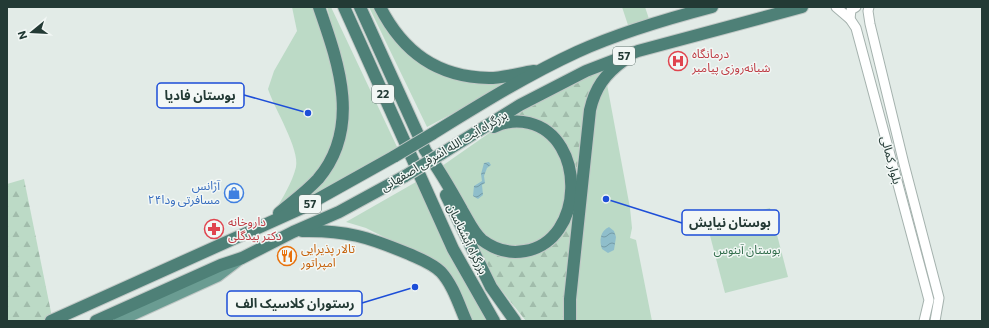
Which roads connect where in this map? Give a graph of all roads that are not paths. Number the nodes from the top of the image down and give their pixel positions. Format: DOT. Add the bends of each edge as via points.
graph roads {
  1 [pos="319,7"];
  2 [pos="344,7"];
  3 [pos="360,7"];
  4 [pos="380,7"];
  5 [pos="712,7"];
  6 [pos="802,7"];
  7 [pos="836,7"];
  8 [pos="856,7"];
  9 [pos="867,8"];
  10 [pos="850,19"];
  11 [pos="638,51"];
  12 [pos="545,69"];
  13 [pos="460,142"];
  14 [pos="427,153"];
  15 [pos="265,223"];
  16 [pos="296,231"];
  17 [pos="242,258"];
  18 [pos="491,287"];
  19 [pos="51,321"];
  20 [pos="96,321"];
  21 [pos="119,321"];
  22 [pos="466,321"];
  23 [pos="494,321"];
  24 [pos="515,321"];
  25 [pos="523,321"];
  26 [pos="570,321"];
  27 [pos="924,321"];
  28 [pos="934,321"];
  1 -- 15 [label="highway" via="340,77 343,96 342,127 337,144 319,177 308,189"];
  2 -- 23 [label="highway, بزرگراه آبشناسان / 22" via="461,266"];
  3 -- 14 [label="highway, 22"];
  4 -- 12 [label="highway" via="395,33 409,50 446,70 489,78"];
  5 -- 12 [label="highway, بزرگراه آیت الله اشرفی اصفهانی / 57" via="646,25 579,51"];
  6 -- 11 [label="highway, بزرگراه آیت الله اشرفی اصفهانی / 57"];
  7 -- 10 [label="street, بلوار کمالی"];
  8 -- 10 [label="street" via="852,10"];
  9 -- 28 [label="street, بلوار کمالی" via="939,298"];
  10 -- 27 [label="street, بلوار کمالی" via="856,28 929,300"];
  11 -- 13 [label="highway, بزرگراه آیت الله اشرفی اصفهانی / 57" via="552,87"];
  11 -- 26 [label="highway" via="608,72 592,100 570,299"];
  12 -- 15 [label="highway, بزرگراه آیت الله اشرفی اصفهانی / 57, bridge" via="322,198"];
  13 -- 14 [label="highway" via="502,123 514,121 539,126 556,139 568,162 571,185 564,219 548,240 530,250 520,252 511,252 488,244 473,228"];
  13 -- 16 [label="highway, بزرگراه آیت الله اشرفی اصفهانی / 57, bridge" via="339,212"];
  14 -- 18 [label="highway, بزرگراه آبشناسان / 22" via="461,229"];
  15 -- 19 [label="highway, بزرگراه آیت الله اشرفی اصفهانی / 57"];
  16 -- 17 [label="highway, بزرگراه آیت الله اشرفی اصفهانی / 57"];
  16 -- 22 [label="highway" via="330,230 361,236 428,262 446,280"];
  17 -- 20 [label="highway, بزرگراه آیت الله اشرفی اصفهانی / 57"];
  17 -- 21 [label="main road" via="218,276"];
  18 -- 24 [label="highway, بزرگراه آبشناسان / 22"];
  18 -- 25 [label="highway"];
}
